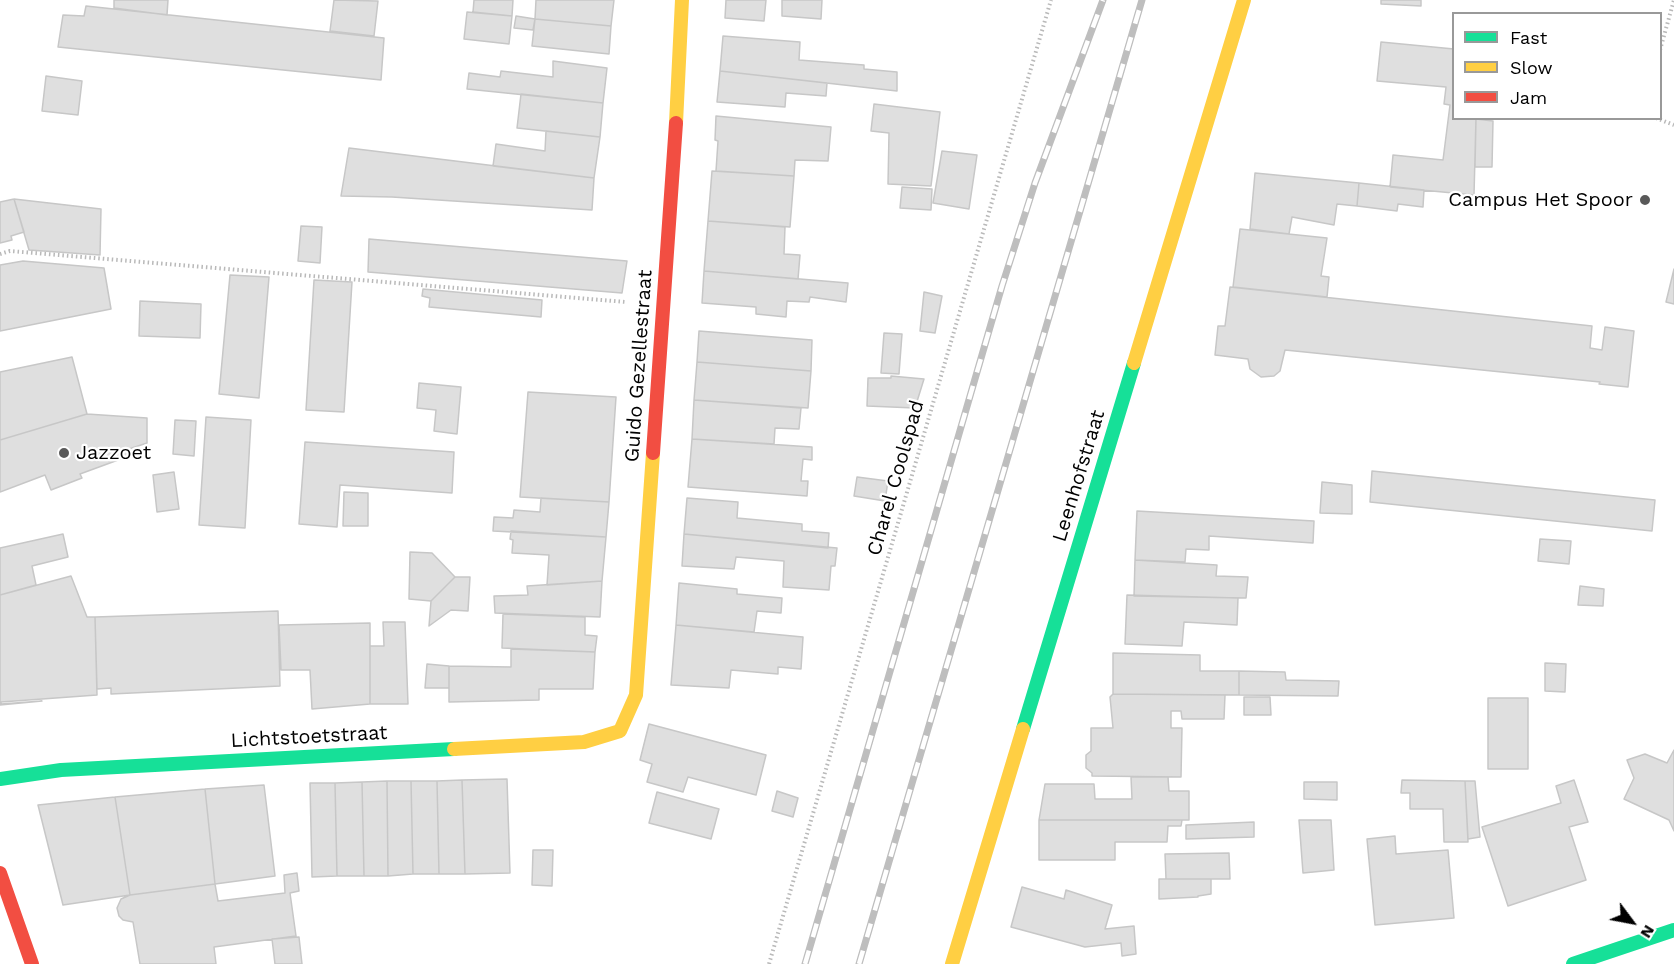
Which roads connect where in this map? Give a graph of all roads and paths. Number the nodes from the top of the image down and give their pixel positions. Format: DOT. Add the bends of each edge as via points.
graph roads {
  1 [pos="682,0"];
  2 [pos="1051,0"];
  3 [pos="1244,0"];
  4 [pos="1674,0"];
  5 [pos="1662,43"];
  6 [pos="0,254"];
  7 [pos="663,305"];
  8 [pos="620,731"];
  9 [pos="0,779"];
  10 [pos="0,873"];
  11 [pos="1674,930"];
  12 [pos="32,964"];
  13 [pos="769,964"];
  14 [pos="952,964"];
  15 [pos="1573,964"];
  1 -- 7 [label="street, Guido Gezellestraat"];
  2 -- 13 [label="path, Charel Coolspad"];
  3 -- 14 [label="street, Leenhofstraat"];
  4 -- 5 [label="path"];
  6 -- 7 [label="path" via="10,251"];
  7 -- 8 [label="street, Guido Gezellestraat" via="636,695"];
  8 -- 9 [label="street, Lichtstoetstraat" via="584,742 61,770"];
  10 -- 12 [label="street"];
  11 -- 15 [label="street"];
}
